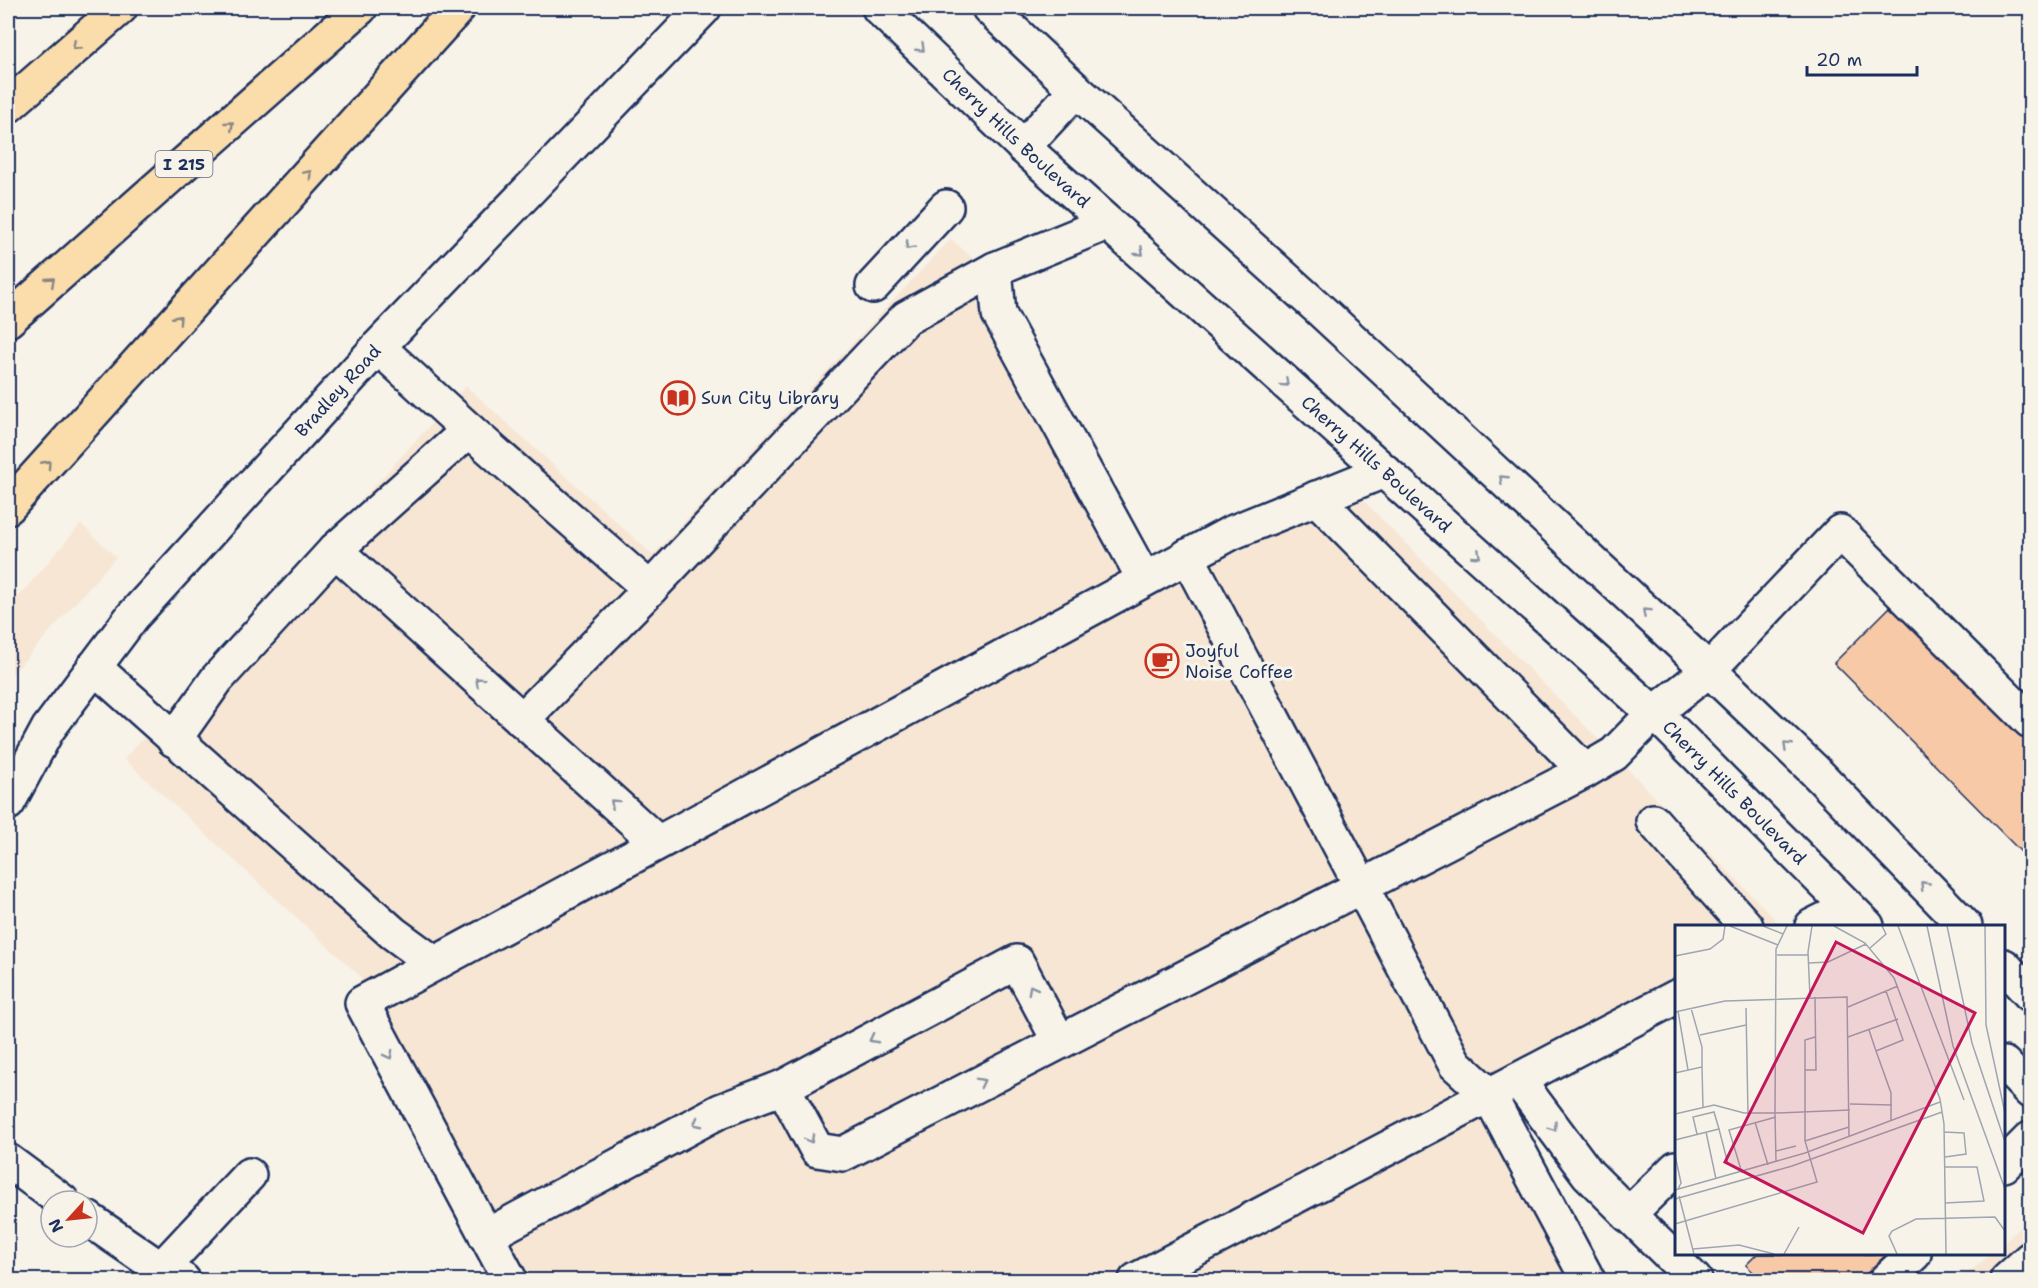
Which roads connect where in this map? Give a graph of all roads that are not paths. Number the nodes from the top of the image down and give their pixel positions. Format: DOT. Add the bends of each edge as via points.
graph roads {
  1 [pos="120,8"];
  2 [pos="360,8"];
  3 [pos="458,8"];
  4 [pos="704,8"];
  5 [pos="879,8"];
  6 [pos="989,8"];
  7 [pos="1076,90"];
  8 [pos="8,106"];
  9 [pos="1023,147"];
  10 [pos="946,207"];
  11 [pos="1107,223"];
  12 [pos="994,269"];
  13 [pos="873,286"];
  14 [pos="8,320"];
  15 [pos="378,347"];
  16 [pos="470,430"];
  17 [pos="1384,471"];
  18 [pos="1316,498"];
  19 [pos="8,507"];
  20 [pos="335,550"];
  21 [pos="1187,556"];
  22 [pos="1144,579"];
  23 [pos="650,589"];
  24 [pos="94,668"];
  25 [pos="1709,670"];
  26 [pos="1653,714"];
  27 [pos="522,720"];
  28 [pos="2031,721"];
  29 [pos="174,740"];
  30 [pos="1585,771"];
  31 [pos="8,804"];
  32 [pos="1653,821"];
  33 [pos="657,843"];
  34 [pos="1361,887"];
  35 [pos="1857,917"];
  36 [pos="1744,925"];
  37 [pos="1821,925"];
  38 [pos="1963,925"];
  39 [pos="434,963"];
  40 [pos="2005,967"];
  41 [pos="2031,994"];
  42 [pos="1675,998"];
  43 [pos="1059,1041"];
  44 [pos="2005,1065"];
  45 [pos="1518,1080"];
  46 [pos="783,1087"];
  47 [pos="2031,1091"];
  48 [pos="1489,1095"];
  49 [pos="2031,1139"];
  50 [pos="8,1161"];
  51 [pos="2005,1164"];
  52 [pos="1675,1170"];
  53 [pos="249,1175"];
  54 [pos="46,1189"];
  55 [pos="1628,1215"];
  56 [pos="99,1226"];
  57 [pos="486,1236"];
  58 [pos="1913,1255"];
  59 [pos="2031,1259"];
  60 [pos="172,1275"];
  61 [pos="507,1280"];
  62 [pos="1136,1281"];
  63 [pos="1588,1281"];
  64 [pos="1695,1281"];
  65 [pos="1886,1281"];
  66 [pos="2007,1281"];
  1 -- 8 [label="highway, one-way"];
  14 -- 2 [label="highway, I 215, one-way"];
  19 -- 3 [label="highway, one-way"];
  4 -- 15 [label="street, Bradley Road"];
  5 -- 9 [label="street, Cherry Hills Boulevard, one-way"];
  6 -- 7 [label="street"];
  7 -- 9 [label="street"];
  25 -- 7 [label="street, one-way"];
  9 -- 11 [label="street, Cherry Hills Boulevard"];
  10 -- 13 [label="street, one-way"];
  11 -- 12 [label="street"];
  11 -- 17 [label="street, Cherry Hills Boulevard, one-way"];
  12 -- 22 [label="street" via="999,314"];
  12 -- 23 [label="street" via="906,318"];
  15 -- 16 [label="street"];
  15 -- 24 [label="street, Bradley Road" via="132,617"];
  16 -- 20 [label="street"];
  16 -- 23 [label="street"];
  17 -- 18 [label="street"];
  17 -- 26 [label="street, Cherry Hills Boulevard, one-way"];
  18 -- 21 [label="street" via="1230,533"];
  18 -- 30 [label="street"];
  27 -- 20 [label="street, one-way"];
  20 -- 29 [label="street" via="217,679"];
  21 -- 22 [label="street"];
  21 -- 34 [label="street"];
  22 -- 33 [label="street"];
  23 -- 27 [label="street"];
  24 -- 29 [label="street"];
  24 -- 31 [label="street, Bradley Road" via="48,729"];
  25 -- 26 [label="street"];
  25 -- 28 [label="street" via="1840,532"];
  38 -- 25 [label="street, one-way" via="1815,771"];
  26 -- 30 [label="street" via="1614,754"];
  26 -- 35 [label="street, Cherry Hills Boulevard"];
  33 -- 27 [label="street, one-way"];
  29 -- 39 [label="street" via="393,933"];
  30 -- 34 [label="street"];
  32 -- 36 [label="street"];
  33 -- 39 [label="street"];
  34 -- 43 [label="street"];
  34 -- 48 [label="street" via="1455,1064"];
  35 -- 37 [label="street"];
  39 -- 57 [label="street, one-way" via="362,1003"];
  40 -- 41 [label="street"];
  42 -- 45 [label="street"];
  46 -- 43 [label="street, one-way" via="817,1150 843,1154"];
  43 -- 46 [label="street, one-way" via="1017,962"];
  44 -- 47 [label="street"];
  45 -- 48 [label="street"];
  45 -- 55 [label="street, one-way" via="1588,1174"];
  46 -- 57 [label="street, one-way" via="720,1111"];
  48 -- 62 [label="street"];
  48 -- 63 [label="street"];
  49 -- 51 [label="street"];
  50 -- 54 [label="street"];
  52 -- 55 [label="street"];
  53 -- 60 [label="street"];
  55 -- 64 [label="street"];
  56 -- 60 [label="street"];
  57 -- 61 [label="street"];
  58 -- 65 [label="street"];
  59 -- 66 [label="street"];
}
